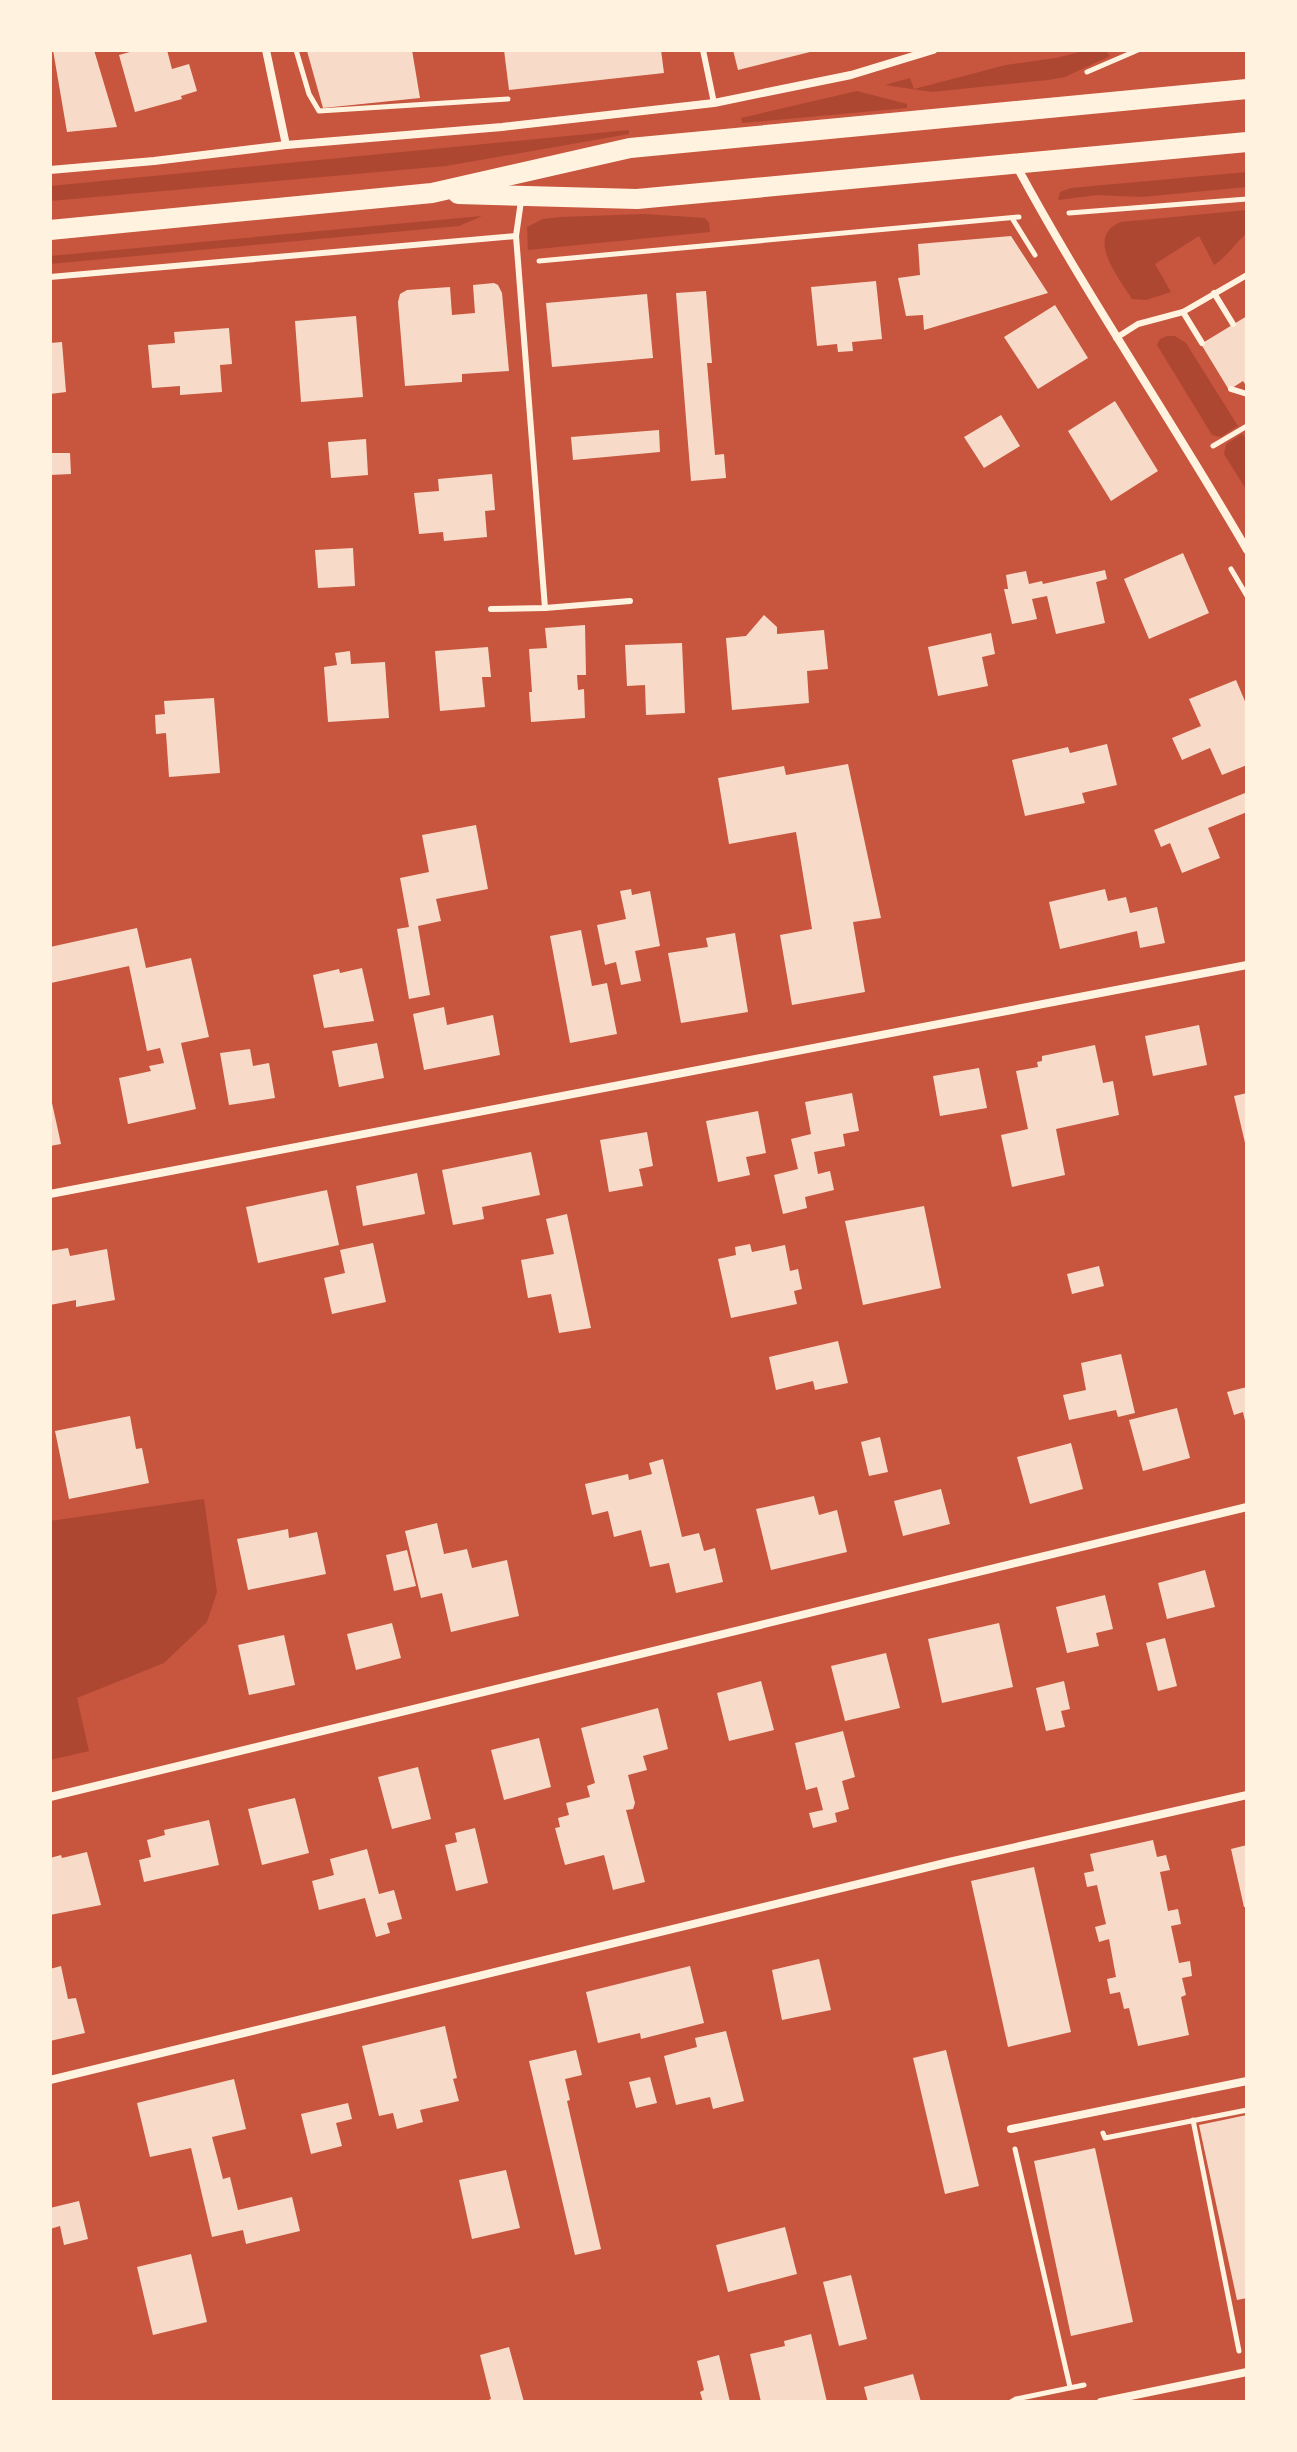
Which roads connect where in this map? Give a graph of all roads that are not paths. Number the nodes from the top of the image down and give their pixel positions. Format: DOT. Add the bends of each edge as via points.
graph roads {
  1 [pos="266,50"];
  2 [pos="703,50"];
  3 [pos="933,50"];
  4 [pos="1247,89"];
  5 [pos="714,103"];
  6 [pos="1247,142"];
  7 [pos="286,145"];
  8 [pos="1016,164"];
  9 [pos="50,170"];
  10 [pos="432,193"];
  11 [pos="521,197"];
  12 [pos="50,230"];
  13 [pos="516,236"];
  14 [pos="1247,275"];
  15 [pos="50,277"];
  16 [pos="1214,293"];
  17 [pos="1183,312"];
  18 [pos="1233,324"];
  19 [pos="1116,338"];
  20 [pos="1202,343"];
  21 [pos="1231,389"];
  22 [pos="1247,394"];
  23 [pos="1247,550"];
  24 [pos="630,601"];
  25 [pos="545,608"];
  26 [pos="491,609"];
  27 [pos="1247,965"];
  28 [pos="50,1194"];
  29 [pos="1247,1507"];
  30 [pos="1247,1795"];
  31 [pos="50,1797"];
  32 [pos="50,2080"];
  33 [pos="1247,2081"];
  34 [pos="1011,2129"];
  35 [pos="1247,2372"];
  36 [pos="1101,2402"];
  1 -- 7 [label="street"];
  2 -- 5 [label="lane"];
  3 -- 5 [label="street" via="851,75"];
  4 -- 10 [label="main road" via="630,148"];
  5 -- 7 [label="street"];
  6 -- 8 [label="main road"];
  7 -- 9 [label="street"];
  8 -- 11 [label="main road" via="637,199"];
  8 -- 19 [label="street"];
  10 -- 11 [label="main road"];
  10 -- 12 [label="main road"];
  11 -- 13 [label="lane"];
  13 -- 15 [label="lane"];
  13 -- 25 [label="lane"];
  14 -- 16 [label="lane"];
  16 -- 17 [label="lane"];
  16 -- 18 [label="lane"];
  17 -- 19 [label="lane" via="1138,324"];
  17 -- 20 [label="lane"];
  19 -- 23 [label="street"];
  21 -- 22 [label="lane"];
  24 -- 25 [label="lane"];
  25 -- 26 [label="lane"];
  27 -- 28 [label="street"];
  29 -- 31 [label="street"];
  30 -- 32 [label="street"];
  33 -- 34 [label="street"];
  35 -- 36 [label="street"];
}
